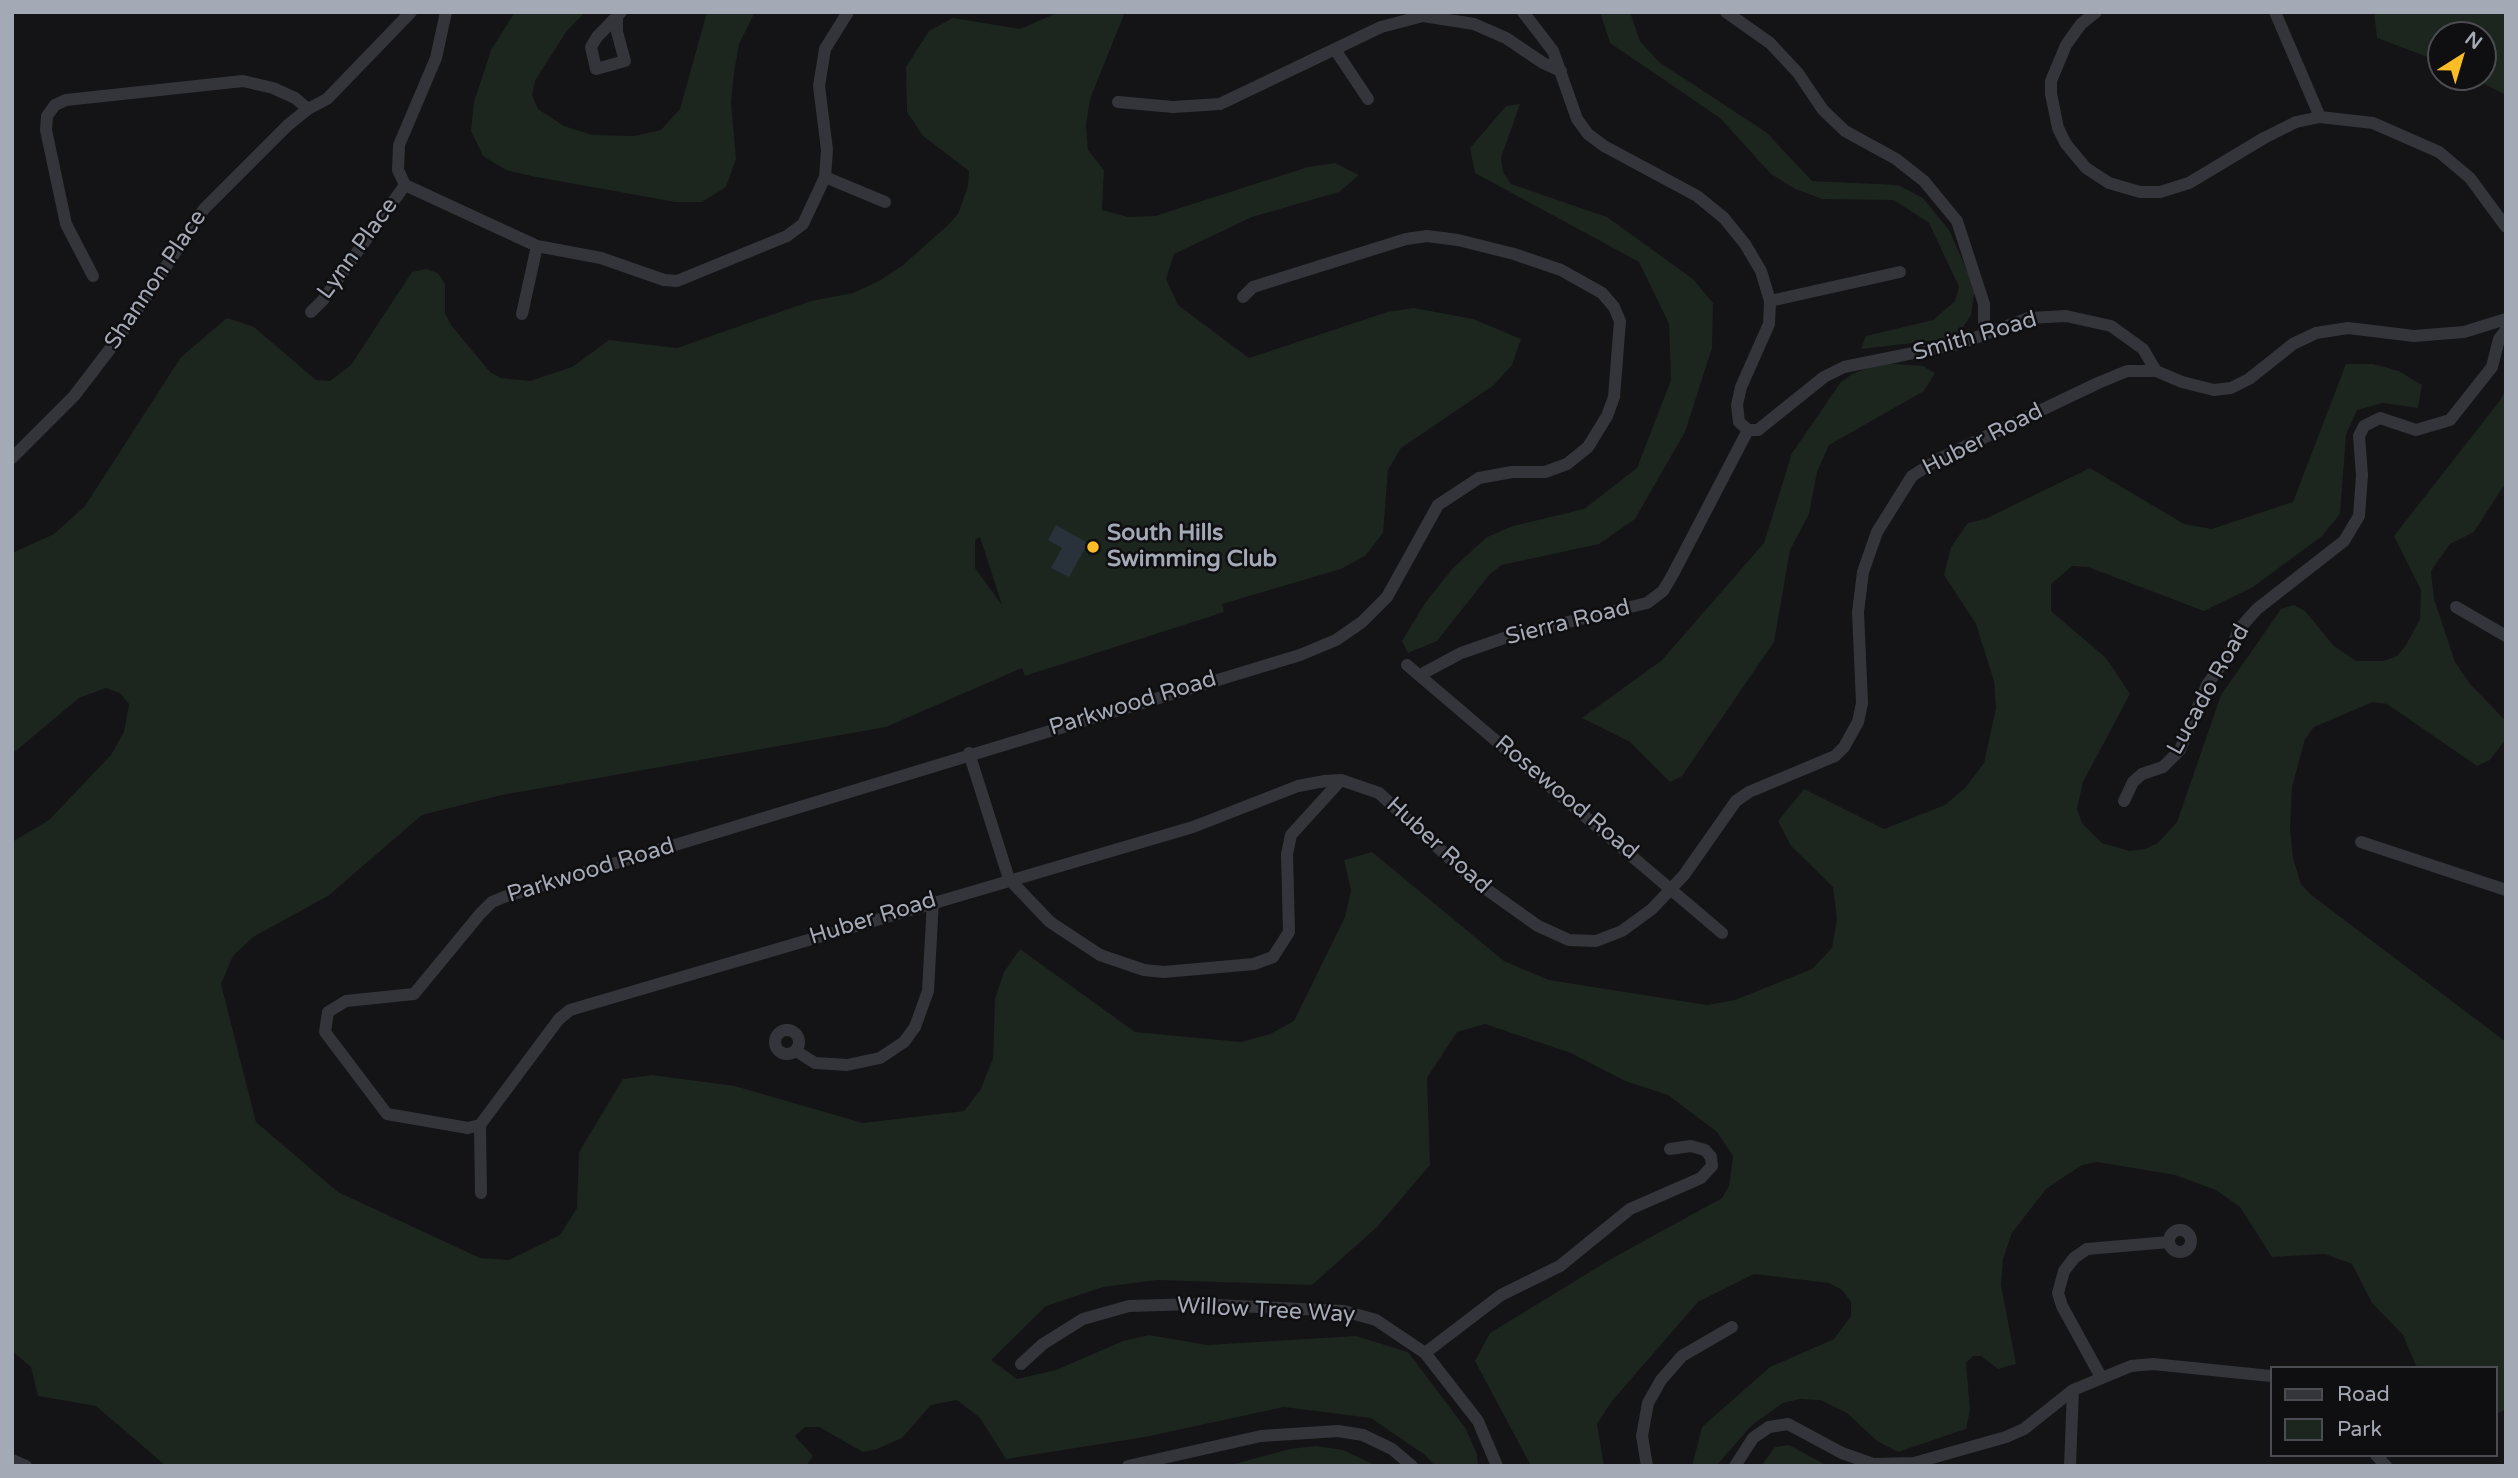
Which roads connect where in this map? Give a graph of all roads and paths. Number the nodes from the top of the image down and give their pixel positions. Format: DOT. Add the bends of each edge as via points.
graph roads {
  1 [pos="411,12"];
  2 [pos="446,12"];
  3 [pos="848,12"];
  4 [pos="1522,12"];
  5 [pos="1726,12"];
  6 [pos="2096,12"];
  7 [pos="2275,12"];
  8 [pos="1336,51"];
  9 [pos="1561,71"];
  10 [pos="1368,99"];
  11 [pos="1118,102"];
  12 [pos="308,109"];
  13 [pos="2320,117"];
  14 [pos="825,177"];
  15 [pos="405,184"];
  16 [pos="885,202"];
  17 [pos="2506,227"];
  18 [pos="537,246"];
  19 [pos="1900,272"];
  20 [pos="93,276"];
  21 [pos="1243,297"];
  22 [pos="1770,301"];
  23 [pos="311,312"];
  24 [pos="522,314"];
  25 [pos="2506,319"];
  26 [pos="2506,330"];
  27 [pos="1984,333"];
  28 [pos="2156,371"];
  29 [pos="1748,430"];
  30 [pos="12,458"];
  31 [pos="2456,607"];
  32 [pos="2506,636"];
  33 [pos="1407,665"];
  34 [pos="1420,675"];
  35 [pos="969,753"];
  36 [pos="1341,780"];
  37 [pos="2124,801"];
  38 [pos="2361,842"];
  39 [pos="1009,879"];
  40 [pos="1672,888"];
  41 [pos="2506,890"];
  42 [pos="933,901"];
  43 [pos="1722,933"];
  44 [pos="796,1051"];
  45 [pos="480,1125"];
  46 [pos="1670,1149"];
  47 [pos="481,1193"];
  48 [pos="2169,1242"];
  49 [pos="1732,1327"];
  50 [pos="1424,1353"];
  51 [pos="1021,1364"];
  52 [pos="2270,1376"];
  53 [pos="2101,1377"];
  54 [pos="2073,1390"];
  55 [pos="12,1461"];
  56 [pos="26,1466"];
  57 [pos="1128,1466"];
  58 [pos="1412,1466"];
  59 [pos="1497,1466"];
  60 [pos="1647,1466"];
  61 [pos="1735,1466"];
  62 [pos="2070,1466"];
  1 -- 12 [label="street, Shannon Place" via="327,99"];
  2 -- 15 [label="street" via="436,58 399,145 398,170"];
  3 -- 14 [label="street" via="825,49 819,86 827,150"];
  4 -- 9 [label="street" via="1553,51"];
  5 -- 27 [label="street" via="1770,43 1845,131 1896,159 1924,181 1949,211 1975,270 1984,304"];
  6 -- 13 [label="street" via="2066,45 2051,81 2051,94 2066,144 2086,168 2109,183 2160,192 2189,183 2264,138 2296,122"];
  7 -- 13 [label="street"];
  8 -- 9 [label="street" via="1381,27 1423,16 1474,24"];
  8 -- 10 [label="street"];
  8 -- 11 [label="street" via="1220,104 1172,107"];
  9 -- 22 [label="street" via="1577,119 1588,134 1696,196 1724,218 1761,271"];
  12 -- 20 [label="street" via="274,88 243,81 66,100 55,105 47,116 46,130 66,224"];
  12 -- 30 [label="street, Shannon Place" via="204,209 74,396"];
  13 -- 17 [label="street" via="2373,123 2439,152 2470,178"];
  14 -- 16 [label="street"];
  14 -- 18 [label="street" via="803,224 787,236 677,281 601,258"];
  15 -- 18 [label="street"];
  15 -- 23 [label="street, Lynn Place"];
  18 -- 24 [label="street"];
  19 -- 22 [label="street"];
  21 -- 35 [label="street, Parkwood Road" via="1253,287 1406,239 1458,240 1514,254 1561,270 1602,293 1614,307 1620,321 1614,397 1588,447 1567,464 1545,472 1479,478 1438,505 1387,597 1336,640 1287,659"];
  22 -- 29 [label="street" via="1769,324 1737,405 1739,422"];
  25 -- 28 [label="street" via="2464,332 2414,336 2348,328 2316,333 2292,344 2231,388 2198,387"];
  26 -- 37 [label="street, Lucado Road" via="2491,366 2450,420 2416,430 2380,418 2364,426 2359,516 2344,541 2257,609 2240,628 2207,685 2180,750 2163,767 2133,782"];
  27 -- 28 [label="street, Smith Road" via="2029,317 2066,316 2111,326 2143,349"];
  27 -- 29 [label="street, Smith Road" via="1921,354 1844,368 1825,377 1758,430"];
  28 -- 40 [label="street, Huber Road" via="2127,371 2098,383 1912,476 1877,532 1863,572 1858,612 1862,703 1850,737 1835,756 1736,801"];
  29 -- 34 [label="street, Sierra Road" via="1668,582 1647,603 1510,636 1461,653"];
  31 -- 32 [label="street"];
  33 -- 34 [label="street, Rosewood Road"];
  34 -- 40 [label="street, Rosewood Road"];
  35 -- 39 [label="street"];
  35 -- 45 [label="street, Parkwood Road" via="492,902 414,995 346,1001 328,1012 325,1032 387,1114 468,1128"];
  36 -- 39 [label="street, Huber Road" via="1298,786 1192,827"];
  36 -- 39 [label="street" via="1291,835 1287,854 1289,932 1273,957 1254,964 1164,972 1111,959 1050,922"];
  36 -- 40 [label="street, Huber Road" via="1379,793 1472,879 1538,926 1569,940 1596,941 1622,931"];
  38 -- 41 [label="street"];
  39 -- 42 [label="street, Huber Road"];
  40 -- 43 [label="street, Rosewood Road"];
  42 -- 44 [label="street" via="928,991 915,1027 904,1042 880,1058 847,1065 816,1063"];
  42 -- 45 [label="street, Huber Road" via="570,1010"];
  45 -- 47 [label="street"];
  46 -- 50 [label="street" via="1690,1146 1704,1150 1712,1166 1701,1178 1630,1209 1560,1266 1501,1295"];
  48 -- 53 [label="street" via="2087,1249 2064,1271 2058,1293 2062,1306"];
  49 -- 60 [label="street" via="1682,1356 1661,1380 1648,1403 1642,1436"];
  50 -- 51 [label="street, Willow Tree Way" via="1376,1320 1352,1312 1195,1304 1129,1306 1102,1312 1043,1344"];
  50 -- 59 [label="street, Willow Tree Way" via="1478,1421"];
  52 -- 53 [label="street" via="2153,1364"];
  53 -- 54 [label="street"];
  54 -- 61 [label="street" via="2015,1433 1914,1463 1873,1464 1788,1424 1769,1427 1753,1438"];
  54 -- 62 [label="street"];
  55 -- 56 [label="street"];
  57 -- 58 [label="street" via="1261,1436 1338,1431 1363,1435 1392,1449"];
}
